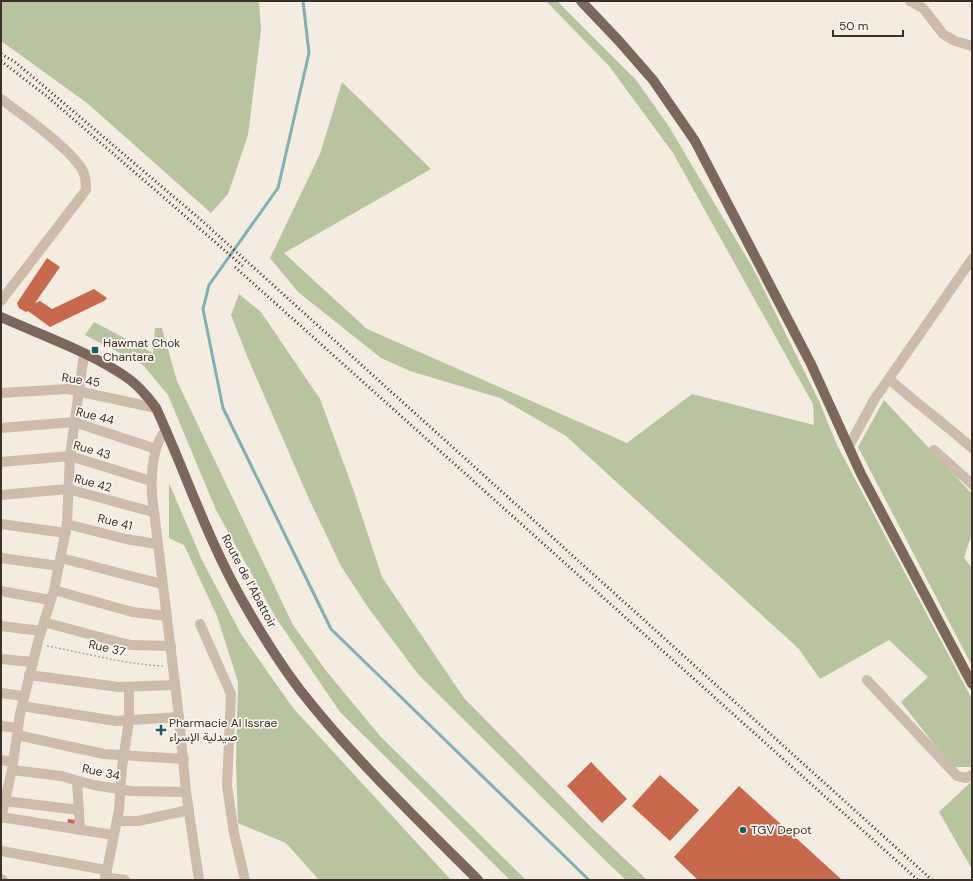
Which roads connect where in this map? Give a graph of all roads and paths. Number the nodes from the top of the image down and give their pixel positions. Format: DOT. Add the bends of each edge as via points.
graph roads {
  1 [pos="581,1"];
  2 [pos="910,1"];
  3 [pos="972,46"];
  4 [pos="1,99"];
  5 [pos="972,259"];
  6 [pos="1,301"];
  7 [pos="1,317"];
  8 [pos="84,354"];
  9 [pos="889,379"];
  10 [pos="79,390"];
  11 [pos="1,393"];
  12 [pos="156,408"];
  13 [pos="74,422"];
  14 [pos="1,428"];
  15 [pos="166,430"];
  16 [pos="849,446"];
  17 [pos="972,448"];
  18 [pos="156,449"];
  19 [pos="934,450"];
  20 [pos="70,456"];
  21 [pos="1,462"];
  22 [pos="151,481"];
  23 [pos="972,484"];
  24 [pos="68,489"];
  25 [pos="1,495"];
  26 [pos="153,512"];
  27 [pos="1,524"];
  28 [pos="67,529"];
  29 [pos="156,544"];
  30 [pos="1,558"];
  31 [pos="60,562"];
  32 [pos="162,584"];
  33 [pos="54,590"];
  34 [pos="1,591"];
  35 [pos="50,600"];
  36 [pos="167,616"];
  37 [pos="200,624"];
  38 [pos="1,626"];
  39 [pos="42,626"];
  40 [pos="37,644"];
  41 [pos="171,646"];
  42 [pos="1,659"];
  43 [pos="33,662"];
  44 [pos="172,666"];
  45 [pos="29,675"];
  46 [pos="867,680"];
  47 [pos="972,684"];
  48 [pos="175,685"];
  49 [pos="129,688"];
  50 [pos="1,693"];
  51 [pos="23,701"];
  52 [pos="179,717"];
  53 [pos="129,721"];
  54 [pos="1,726"];
  55 [pos="17,732"];
  56 [pos="123,756"];
  57 [pos="184,759"];
  58 [pos="1,760"];
  59 [pos="12,766"];
  60 [pos="972,774"];
  61 [pos="77,781"];
  62 [pos="121,790"];
  63 [pos="186,792"];
  64 [pos="5,800"];
  65 [pos="79,810"];
  66 [pos="189,810"];
  67 [pos="1,818"];
  68 [pos="117,821"];
  69 [pos="80,830"];
  70 [pos="113,835"];
  71 [pos="1,851"];
  72 [pos="105,876"];
  73 [pos="125,880"];
  74 [pos="199,880"];
  75 [pos="246,880"];
  76 [pos="478,880"];
  1 -- 16 [label="main road" via="653,80 695,141 811,364"];
  2 -- 3 [label="street" via="923,8 943,34 954,41"];
  4 -- 6 [label="street" via="72,157 83,170 86,190"];
  5 -- 9 [label="street"];
  7 -- 8 [label="main road, Route de l’Abattoir"];
  8 -- 10 [label="street"];
  8 -- 12 [label="main road, Route de l’Abattoir" via="129,379 144,392"];
  9 -- 16 [label="street" via="874,400"];
  9 -- 17 [label="street"];
  10 -- 11 [label="street, Rue 45"];
  10 -- 12 [label="street, Rue 45"];
  10 -- 13 [label="street"];
  12 -- 15 [label="main road, Route de l’Abattoir"];
  13 -- 14 [label="street, Rue 44"];
  13 -- 18 [label="street, Rue 44"];
  13 -- 20 [label="street"];
  15 -- 18 [label="street" via="160,436"];
  15 -- 76 [label="main road, Route de l’Abattoir" via="211,537 240,597 300,690 350,748"];
  16 -- 47 [label="main road" via="861,474"];
  18 -- 22 [label="street"];
  19 -- 23 [label="street"];
  20 -- 21 [label="street, Rue 43"];
  20 -- 22 [label="street, Rue 43"];
  20 -- 24 [label="street"];
  22 -- 26 [label="street"];
  24 -- 25 [label="street, Rue 42"];
  24 -- 26 [label="street, Rue 42"];
  24 -- 28 [label="street"];
  26 -- 29 [label="street"];
  27 -- 28 [label="street, Rue 41"];
  28 -- 29 [label="street, Rue 41"];
  28 -- 31 [label="street"];
  29 -- 32 [label="street"];
  30 -- 31 [label="street"];
  31 -- 32 [label="street"];
  31 -- 33 [label="street"];
  32 -- 36 [label="street"];
  33 -- 35 [label="street"];
  33 -- 36 [label="street" via="132,612"];
  34 -- 35 [label="street"];
  35 -- 39 [label="street"];
  36 -- 41 [label="street"];
  37 -- 75 [label="street" via="231,694 227,786 234,833"];
  38 -- 39 [label="street"];
  39 -- 40 [label="street"];
  39 -- 41 [label="street" via="118,642"];
  40 -- 43 [label="street"];
  40 -- 44 [label="path, Rue 37" via="76,650 128,663"];
  41 -- 44 [label="street"];
  42 -- 43 [label="street"];
  43 -- 45 [label="street"];
  44 -- 48 [label="street"];
  45 -- 49 [label="street"];
  45 -- 51 [label="street"];
  46 -- 60 [label="street" via="956,776 966,778"];
  48 -- 49 [label="street"];
  48 -- 52 [label="street"];
  49 -- 53 [label="street"];
  50 -- 51 [label="street"];
  51 -- 53 [label="street" via="104,719"];
  51 -- 55 [label="street"];
  52 -- 53 [label="street"];
  52 -- 57 [label="street"];
  53 -- 56 [label="street"];
  54 -- 55 [label="street"];
  55 -- 56 [label="street"];
  55 -- 59 [label="street"];
  56 -- 57 [label="street"];
  56 -- 62 [label="street"];
  57 -- 63 [label="street"];
  58 -- 59 [label="street, Rue 34"];
  59 -- 61 [label="street, Rue 34"];
  59 -- 64 [label="street"];
  61 -- 62 [label="street, Rue 34"];
  61 -- 65 [label="street"];
  62 -- 63 [label="street, Rue 34" via="144,793"];
  62 -- 68 [label="street"];
  63 -- 66 [label="street"];
  64 -- 65 [label="street"];
  64 -- 67 [label="street"];
  65 -- 69 [label="street"];
  66 -- 68 [label="street" via="138,821"];
  66 -- 74 [label="street"];
  67 -- 69 [label="street"];
  68 -- 70 [label="street"];
  69 -- 70 [label="street"];
  70 -- 72 [label="street"];
  71 -- 72 [label="street"];
  72 -- 73 [label="street"];
}
